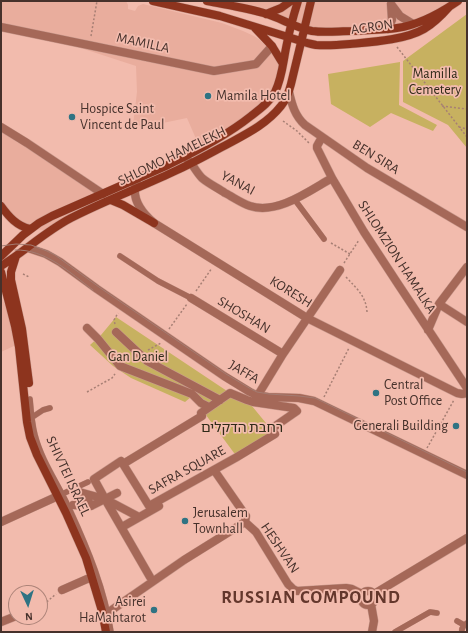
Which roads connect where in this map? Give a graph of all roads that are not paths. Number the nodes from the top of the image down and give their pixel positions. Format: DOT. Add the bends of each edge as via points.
graph roads {
  1 [pos="153,1"];
  2 [pos="208,1"];
  3 [pos="292,1"];
  4 [pos="298,1"];
  5 [pos="310,1"];
  6 [pos="458,1"];
  7 [pos="391,2"];
  8 [pos="450,7"];
  9 [pos="266,14"];
  10 [pos="292,24"];
  11 [pos="413,24"];
  12 [pos="253,26"];
  13 [pos="1,27"];
  14 [pos="304,29"];
  15 [pos="388,29"];
  16 [pos="288,37"];
  17 [pos="301,41"];
  18 [pos="272,46"];
  19 [pos="283,64"];
  20 [pos="289,92"];
  21 [pos="1,127"];
  22 [pos="322,137"];
  23 [pos="185,157"];
  24 [pos="192,164"];
  25 [pos="138,178"];
  26 [pos="332,178"];
  27 [pos="134,190"];
  28 [pos="103,194"];
  29 [pos="111,200"];
  30 [pos="295,200"];
  31 [pos="1,206"];
  32 [pos="154,223"];
  33 [pos="467,227"];
  34 [pos="30,229"];
  35 [pos="324,239"];
  36 [pos="28,248"];
  37 [pos="4,253"];
  38 [pos="16,256"];
  39 [pos="120,256"];
  40 [pos="1,261"];
  41 [pos="1,266"];
  42 [pos="467,267"];
  43 [pos="340,270"];
  44 [pos="1,272"];
  45 [pos="191,298"];
  46 [pos="439,304"];
  47 [pos="307,318"];
  48 [pos="467,322"];
  49 [pos="86,328"];
  50 [pos="428,330"];
  51 [pos="116,332"];
  52 [pos="283,354"];
  53 [pos="467,388"];
  54 [pos="467,394"];
  55 [pos="258,395"];
  56 [pos="30,399"];
  57 [pos="220,400"];
  58 [pos="209,407"];
  59 [pos="50,408"];
  60 [pos="43,410"];
  61 [pos="29,419"];
  62 [pos="120,461"];
  63 [pos="216,471"];
  64 [pos="467,475"];
  65 [pos="88,482"];
  66 [pos="72,490"];
  67 [pos="117,493"];
  68 [pos="85,494"];
  69 [pos="60,495"];
  70 [pos="105,499"];
  71 [pos="73,505"];
  72 [pos="92,506"];
  73 [pos="139,517"];
  74 [pos="1,522"];
  75 [pos="245,522"];
  76 [pos="122,527"];
  77 [pos="467,538"];
  78 [pos="92,578"];
  79 [pos="150,578"];
  80 [pos="62,590"];
  81 [pos="362,594"];
  82 [pos="374,594"];
  83 [pos="371,604"];
  84 [pos="437,613"];
  85 [pos="105,615"];
  86 [pos="457,621"];
  87 [pos="466,624"];
  88 [pos="375,631"];
  89 [pos="106,632"];
  90 [pos="111,632"];
  91 [pos="395,632"];
  92 [pos="462,632"];
  1 -- 12 [label="street, AGRON"];
  2 -- 9 [label="street, AGRON"];
  3 -- 9 [label="street"];
  4 -- 10 [label="street, SHLOMO HAMELEKH"];
  5 -- 14 [label="street, SHLOMO HAMELEKH"];
  6 -- 8 [label="street, AGRON"];
  7 -- 11 [label="street" via="400,16"];
  7 -- 15 [label="street" via="392,20"];
  8 -- 11 [label="street, AGRON"];
  8 -- 17 [label="street, AGRON" via="424,29 390,39 324,45"];
  9 -- 10 [label="street, AGRON"];
  10 -- 14 [label="street, AGRON"];
  10 -- 16 [label="street, SHLOMO HAMELEKH"];
  11 -- 15 [label="street, AGRON"];
  12 -- 16 [label="street, AGRON"];
  12 -- 18 [label="street"];
  13 -- 18 [label="street, MAMILLA" via="214,71 256,64"];
  14 -- 15 [label="street, AGRON" via="324,32"];
  14 -- 17 [label="street, SHLOMO HAMELEKH"];
  16 -- 17 [label="street, AGRON"];
  16 -- 19 [label="street, SHLOMO HAMELEKH"];
  17 -- 20 [label="street, SHLOMO HAMELEKH"];
  18 -- 19 [label="street"];
  19 -- 23 [label="street, SHLOMO HAMELEKH" via="274,93 265,104 231,130"];
  20 -- 22 [label="street, BEN SIRA" via="298,117"];
  20 -- 24 [label="street, SHLOMO HAMELEKH" via="280,106 254,130"];
  21 -- 28 [label="street"];
  22 -- 26 [label="street, SHLOMZION HAMALKA" via="317,147"];
  22 -- 33 [label="street, BEN SIRA" via="367,168"];
  23 -- 24 [label="street, YANAI"];
  23 -- 25 [label="street, SHLOMO HAMELEKH"];
  24 -- 27 [label="street, SHLOMO HAMELEKH"];
  24 -- 30 [label="street, YANAI" via="195,171 204,179 251,206 265,208"];
  25 -- 27 [label="street"];
  25 -- 28 [label="street, SHLOMO HAMELEKH"];
  26 -- 30 [label="street, YANAI"];
  26 -- 50 [label="street, SHLOMZION HAMALKA"];
  27 -- 29 [label="street, SHLOMO HAMELEKH"];
  27 -- 32 [label="street, KORESH" via="138,206"];
  28 -- 34 [label="street, SHLOMO HAMELEKH" via="52,216"];
  29 -- 32 [label="street"];
  29 -- 36 [label="street, SHLOMO HAMELEKH" via="57,226"];
  30 -- 35 [label="lane"];
  31 -- 34 [label="street" via="15,222"];
  32 -- 47 [label="street, KORESH"];
  34 -- 37 [label="street, SHLOMO HAMELEKH"];
  36 -- 38 [label="street, SHLOMO HAMELEKH"];
  36 -- 55 [label="street, JAFFA" via="54,258 224,376"];
  37 -- 40 [label="street"];
  38 -- 41 [label="street, SHLOMO HAMELEKH"];
  38 -- 56 [label="street, SHIVTEI ISRAEL" via="11,280 24,339"];
  39 -- 45 [label="lane" via="158,282"];
  42 -- 46 [label="street"];
  43 -- 47 [label="street"];
  44 -- 61 [label="street, SHIVTEI ISRAEL" via="18,340"];
  45 -- 52 [label="street, SHOSHAN"];
  46 -- 48 [label="street"];
  46 -- 50 [label="street"];
  47 -- 52 [label="street"];
  47 -- 54 [label="street, KORESH" via="457,393"];
  49 -- 58 [label="street" via="120,366 192,394"];
  50 -- 53 [label="street, SHLOMZION HAMALKA"];
  51 -- 57 [label="street" via="147,361"];
  52 -- 55 [label="street"];
  55 -- 64 [label="street, JAFFA" via="314,401"];
  56 -- 60 [label="lane"];
  56 -- 61 [label="lane, SHIVTEI ISRAEL"];
  57 -- 58 [label="street, SAFRA SQUARE"];
  57 -- 63 [label="street, SAFRA SQUARE" via="230,393 247,400 297,410 271,429 275,434"];
  58 -- 63 [label="street, SAFRA SQUARE" via="201,413 202,416 123,464 149,506"];
  59 -- 60 [label="lane"];
  60 -- 61 [label="lane"];
  61 -- 69 [label="street, SHIVTEI ISRAEL" via="33,444 43,468"];
  62 -- 70 [label="street" via="94,479"];
  63 -- 73 [label="street"];
  63 -- 75 [label="street" via="246,516"];
  65 -- 66 [label="lane"];
  66 -- 68 [label="street"];
  66 -- 69 [label="lane"];
  67 -- 70 [label="street"];
  68 -- 70 [label="street"];
  68 -- 72 [label="street"];
  69 -- 74 [label="street"];
  69 -- 78 [label="street, SHIVTEI ISRAEL"];
  69 -- 85 [label="lane, SHIVTEI ISRAEL" via="70,510 89,554 97,576"];
  70 -- 72 [label="street"];
  70 -- 73 [label="street"];
  70 -- 76 [label="street"];
  71 -- 72 [label="street"];
  73 -- 76 [label="street"];
  75 -- 81 [label="street, HESHVAN" via="256,532 293,589 297,591 346,588"];
  75 -- 85 [label="street" via="184,560"];
  76 -- 79 [label="street"];
  77 -- 82 [label="street"];
  78 -- 80 [label="street"];
  78 -- 85 [label="street, SHIVTEI ISRAEL"];
  81 -- 82 [label="street" via="368,591"];
  81 -- 83 [label="street" via="363,602"];
  82 -- 83 [label="street" via="374,601"];
  83 -- 88 [label="street"];
  84 -- 91 [label="lane" via="430,612"];
  85 -- 89 [label="street, SHIVTEI ISRAEL"];
  85 -- 90 [label="lane, SHIVTEI ISRAEL"];
  86 -- 87 [label="lane"];
  87 -- 92 [label="lane"];
}
